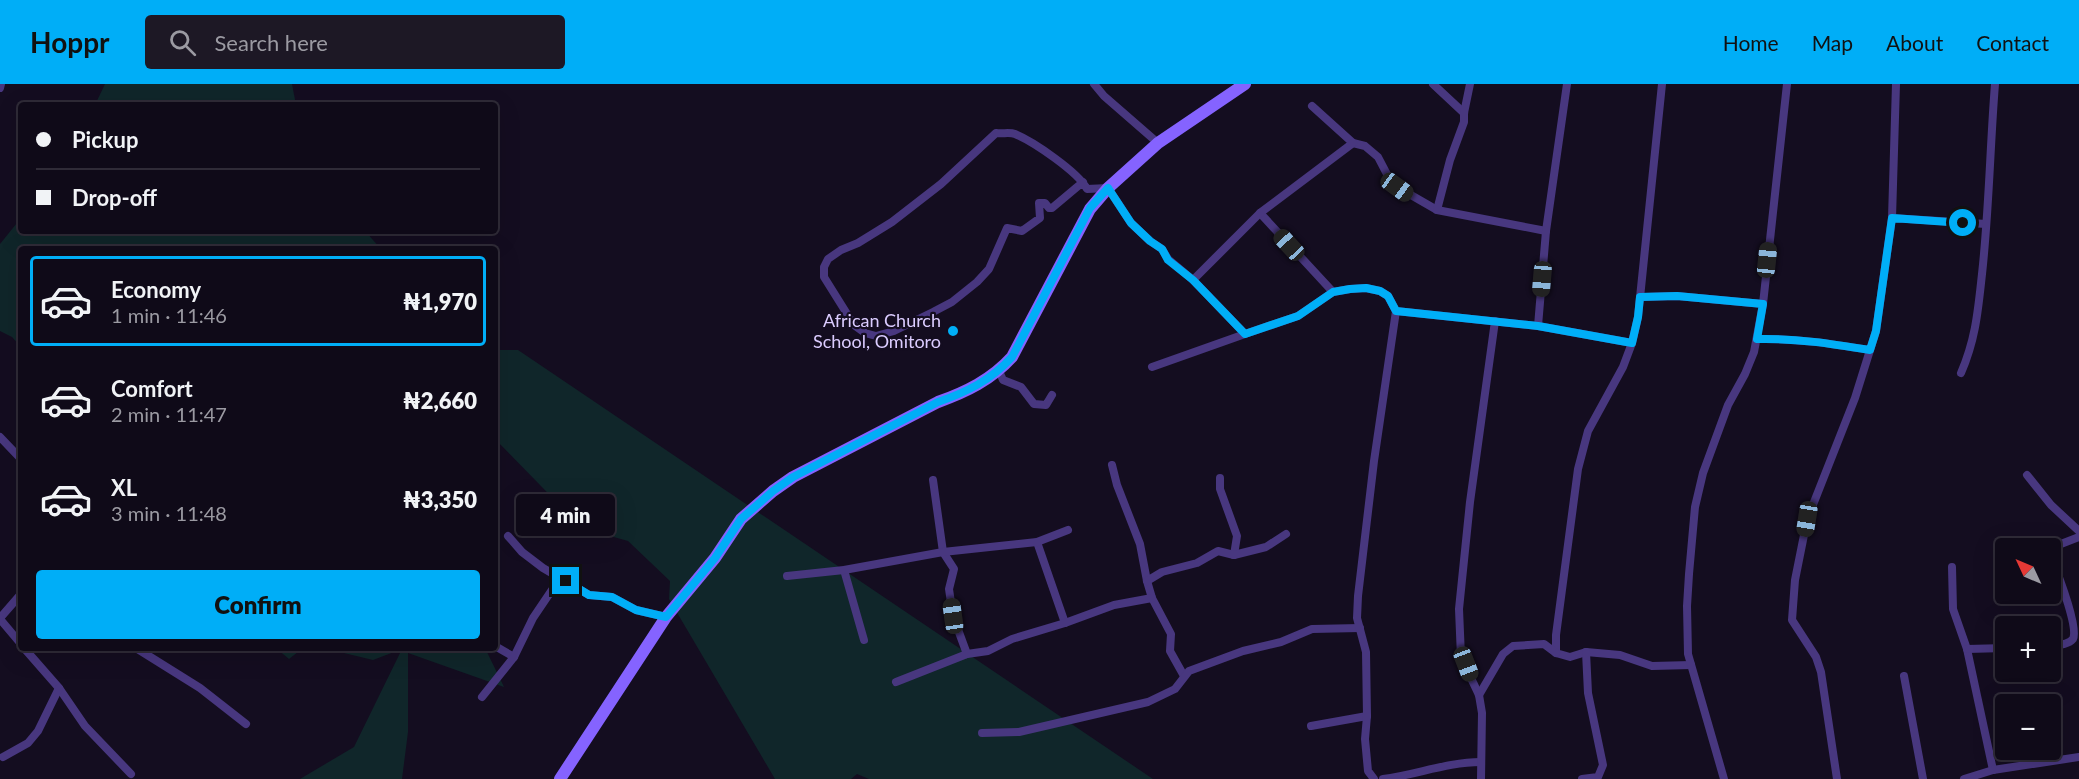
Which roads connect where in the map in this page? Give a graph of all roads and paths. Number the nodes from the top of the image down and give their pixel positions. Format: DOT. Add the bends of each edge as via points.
graph roads {
  1 [pos="1094,84"];
  2 [pos="1245,84"];
  3 [pos="1433,84"];
  4 [pos="1470,84"];
  5 [pos="1567,84"];
  6 [pos="1662,84"];
  7 [pos="1787,84"];
  8 [pos="1896,84"];
  9 [pos="1995,84"];
  10 [pos="1312,106"];
  11 [pos="1464,113"];
  12 [pos="1158,143"];
  13 [pos="1353,143"];
  14 [pos="1083,182"];
  15 [pos="1108,188"];
  16 [pos="1437,210"];
  17 [pos="1260,213"];
  18 [pos="1892,218"];
  19 [pos="1986,224"];
  20 [pos="1546,231"];
  21 [pos="1193,280"];
  22 [pos="1333,292"];
  23 [pos="1640,297"];
  24 [pos="1763,304"];
  25 [pos="1396,311"];
  26 [pos="1495,321"];
  27 [pos="1538,326"];
  28 [pos="1245,334"];
  29 [pos="1757,339"];
  30 [pos="1632,343"];
  31 [pos="1870,350"];
  32 [pos="1152,367"];
  33 [pos="999,371"];
  34 [pos="1961,373"];
  35 [pos="1052,395"];
  36 [pos="0,437"];
  37 [pos="18,456"];
  38 [pos="1112,465"];
  39 [pos="2027,475"];
  40 [pos="1220,478"];
  41 [pos="933,480"];
  42 [pos="1068,530"];
  43 [pos="2079,531"];
  44 [pos="1286,534"];
  45 [pos="508,536"];
  46 [pos="2079,537"];
  47 [pos="1037,542"];
  48 [pos="2061,544"];
  49 [pos="943,552"];
  50 [pos="1234,555"];
  51 [pos="1952,567"];
  52 [pos="844,570"];
  53 [pos="787,576"];
  54 [pos="561,578"];
  55 [pos="1147,581"];
  56 [pos="2061,582"];
  57 [pos="18,598"];
  58 [pos="1152,598"];
  59 [pos="666,617"];
  60 [pos="0,619"];
  61 [pos="1065,624"];
  62 [pos="1360,628"];
  63 [pos="18,640"];
  64 [pos="864,640"];
  65 [pos="2061,643"];
  66 [pos="498,648"];
  67 [pos="1995,649"];
  68 [pos="1967,650"];
  69 [pos="27,651"];
  70 [pos="141,651"];
  71 [pos="1586,652"];
  72 [pos="1556,653"];
  73 [pos="967,654"];
  74 [pos="514,657"];
  75 [pos="1691,665"];
  76 [pos="1904,675"];
  77 [pos="1184,676"];
  78 [pos="1472,680"];
  79 [pos="896,682"];
  80 [pos="1487,682"];
  81 [pos="59,688"];
  82 [pos="1479,694"];
  83 [pos="482,696"];
  84 [pos="1367,716"];
  85 [pos="246,724"];
  86 [pos="1311,726"];
  87 [pos="982,733"];
  88 [pos="3,757"];
  89 [pos="2079,757"];
  90 [pos="1481,762"];
  91 [pos="1993,770"];
  92 [pos="131,774"];
  93 [pos="560,779"];
  94 [pos="1374,779"];
  95 [pos="1381,779"];
  96 [pos="1481,779"];
  97 [pos="1582,779"];
  98 [pos="1724,779"];
  99 [pos="1838,779"];
  100 [pos="1923,779"];
  101 [pos="1964,779"];
  1 -- 12 [label="street"];
  2 -- 12 [label="main road"];
  3 -- 11 [label="street"];
  4 -- 11 [label="street"];
  5 -- 20 [label="street"];
  6 -- 23 [label="street"];
  7 -- 24 [label="street"];
  8 -- 18 [label="street"];
  9 -- 19 [label="street"];
  10 -- 13 [label="street"];
  11 -- 16 [label="street"];
  12 -- 15 [label="main road"];
  13 -- 16 [label="street" via="1365,146 1378,157 1397,187"];
  13 -- 17 [label="street"];
  14 -- 14 [label="street" via="1013,133 996,133 892,222 828,260 824,277 843,310 864,333 876,336 894,330 952,302 989,269 1007,228 1022,231 1040,218 1039,203 1052,208"];
  14 -- 15 [label="street" via="1087,189"];
  15 -- 21 [label="street" via="1131,223"];
  15 -- 33 [label="main road" via="1090,208 1012,357"];
  16 -- 20 [label="street"];
  17 -- 21 [label="street"];
  17 -- 22 [label="street"];
  18 -- 19 [label="street"];
  18 -- 31 [label="street"];
  19 -- 34 [label="street" via="1972,348"];
  20 -- 27 [label="street"];
  21 -- 28 [label="street"];
  22 -- 25 [label="street" via="1366,288 1380,291 1388,296"];
  22 -- 28 [label="street" via="1298,316"];
  23 -- 24 [label="street" via="1677,296"];
  23 -- 30 [label="street"];
  24 -- 29 [label="street"];
  25 -- 26 [label="street"];
  25 -- 62 [label="street" via="1362,551 1357,618"];
  26 -- 27 [label="street"];
  26 -- 78 [label="street" via="1460,609 1461,657"];
  27 -- 30 [label="street"];
  28 -- 32 [label="street"];
  29 -- 31 [label="street" via="1778,338"];
  29 -- 75 [label="street" via="1716,437 1695,507 1687,606"];
  30 -- 72 [label="street" via="1588,431 1578,470"];
  31 -- 99 [label="street" via="1807,519 1794,580 1792,620 1821,672"];
  33 -- 35 [label="street" via="1003,380 1021,387 1034,404 1046,405"];
  33 -- 59 [label="main road" via="773,491 741,519 715,558"];
  36 -- 37 [label="street"];
  38 -- 55 [label="street" via="1140,544"];
  39 -- 43 [label="street"];
  40 -- 50 [label="street" via="1220,489 1237,536"];
  41 -- 49 [label="street"];
  42 -- 47 [label="street"];
  44 -- 50 [label="street" via="1266,547"];
  45 -- 54 [label="street" via="522,552"];
  46 -- 48 [label="street"];
  47 -- 49 [label="street"];
  47 -- 61 [label="street"];
  49 -- 52 [label="street"];
  49 -- 73 [label="street" via="954,569 949,589 953,616"];
  50 -- 55 [label="street" via="1218,551"];
  51 -- 68 [label="street" via="1953,609"];
  52 -- 53 [label="street"];
  52 -- 64 [label="street"];
  54 -- 59 [label="street" via="589,595 612,597 636,610"];
  54 -- 74 [label="street" via="532,618"];
  55 -- 58 [label="street"];
  56 -- 65 [label="street" via="2076,627 2074,638"];
  57 -- 60 [label="street"];
  58 -- 61 [label="street" via="1114,605"];
  58 -- 77 [label="street" via="1171,634 1170,651"];
  59 -- 93 [label="main road"];
  60 -- 63 [label="street"];
  61 -- 73 [label="street" via="1012,639 988,651"];
  62 -- 77 [label="street" via="1312,629 1243,651"];
  62 -- 84 [label="street" via="1366,652"];
  66 -- 74 [label="street"];
  67 -- 68 [label="street"];
  68 -- 91 [label="street"];
  69 -- 81 [label="street"];
  70 -- 85 [label="street" via="200,688"];
  71 -- 72 [label="street" via="1570,657"];
  71 -- 75 [label="street" via="1620,655 1652,666"];
  71 -- 97 [label="street" via="1588,693 1603,765 1598,777"];
  72 -- 80 [label="street" via="1544,644 1514,646 1503,654"];
  73 -- 79 [label="street"];
  74 -- 83 [label="street"];
  75 -- 98 [label="street"];
  76 -- 100 [label="street"];
  77 -- 87 [label="street" via="1175,689 1148,702 1019,732"];
  78 -- 80 [label="street"];
  78 -- 82 [label="street"];
  80 -- 82 [label="street"];
  81 -- 88 [label="street" via="28,743"];
  81 -- 92 [label="street" via="85,726"];
  82 -- 90 [label="street"];
  84 -- 86 [label="street"];
  84 -- 94 [label="street" via="1368,771"];
  89 -- 91 [label="street"];
  90 -- 95 [label="street" via="1451,764"];
  90 -- 96 [label="street"];
  91 -- 101 [label="street"];
  94 -- 95 [label="street"];
}
